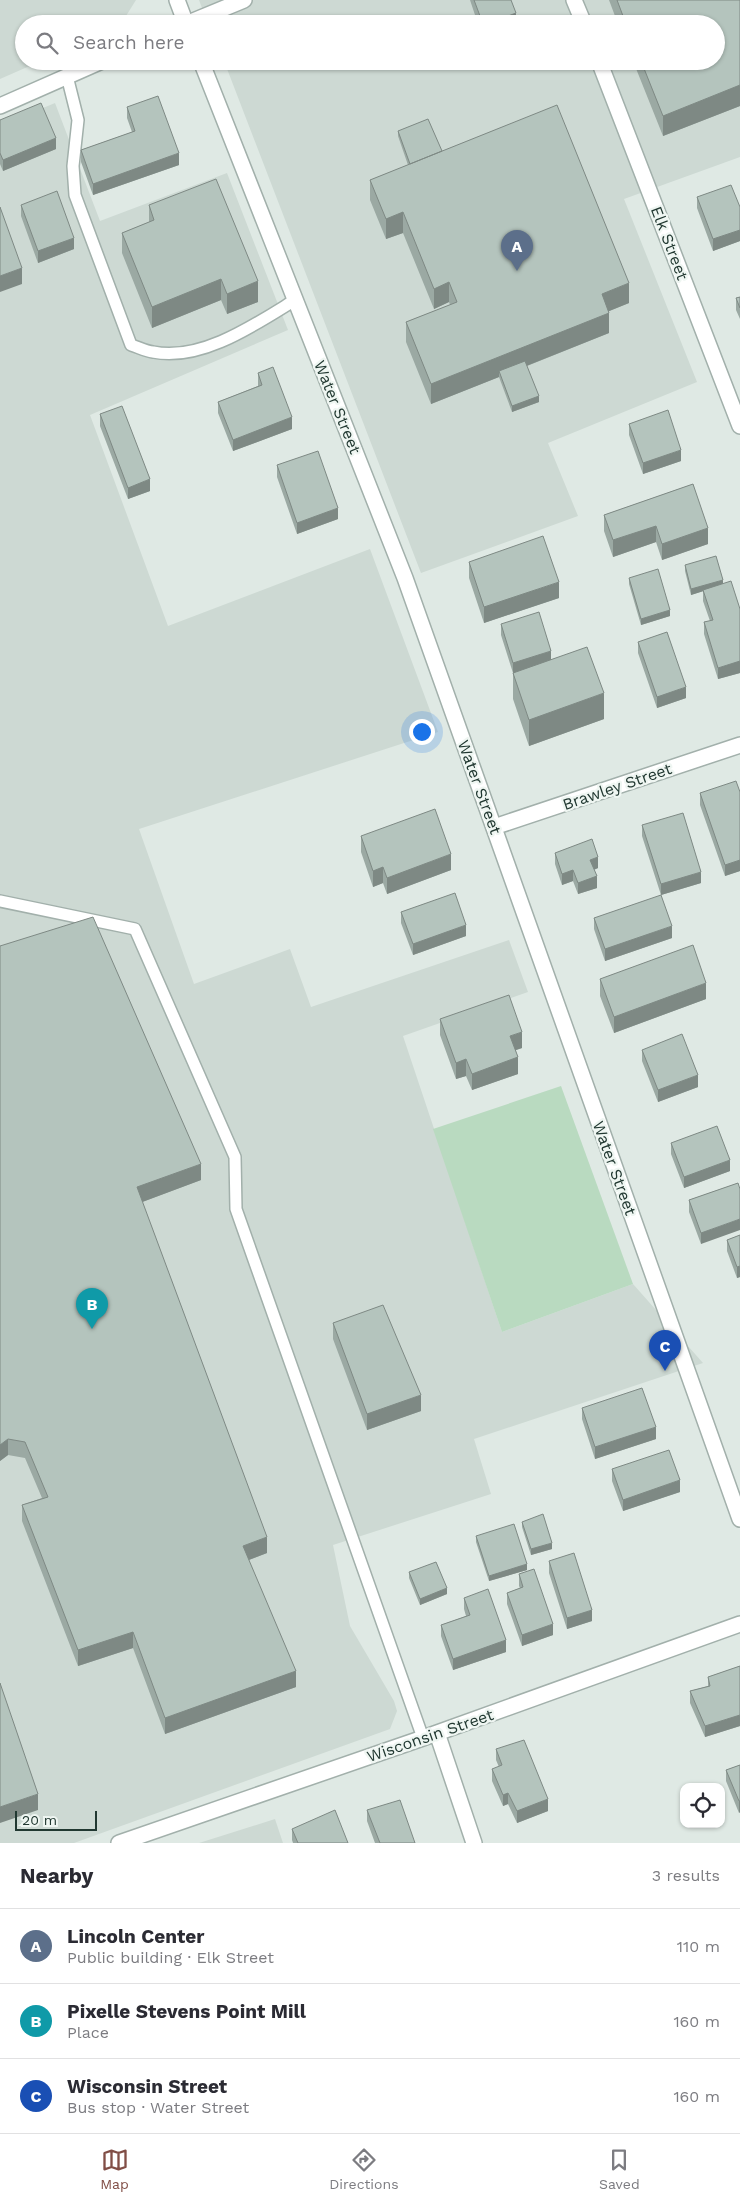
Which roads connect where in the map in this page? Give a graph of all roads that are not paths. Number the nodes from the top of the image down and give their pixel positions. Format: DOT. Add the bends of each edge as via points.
graph roads {
  1 [pos="177,0"];
  2 [pos="244,0"];
  3 [pos="574,0"];
  4 [pos="183,15"];
  5 [pos="208,15"];
  6 [pos="580,15"];
  7 [pos="81,70"];
  8 [pos="205,70"];
  9 [pos="602,70"];
  10 [pos="67,76"];
  11 [pos="0,106"];
  12 [pos="295,300"];
  13 [pos="740,426"];
  14 [pos="740,745"];
  15 [pos="494,828"];
  16 [pos="0,901"];
  17 [pos="740,1519"];
  18 [pos="740,1624"];
  19 [pos="430,1735"];
  20 [pos="119,1843"];
  21 [pos="474,1843"];
  1 -- 4 [label="street"];
  2 -- 5 [label="street"];
  3 -- 6 [label="street"];
  7 -- 10 [label="street"];
  8 -- 12 [label="street, Water Street"];
  9 -- 13 [label="street, Elk Street"];
  10 -- 11 [label="street"];
  10 -- 12 [label="lane" via="78,120 73,166 75,195 131,345 153,352 174,353 201,348 248,329"];
  12 -- 15 [label="street, Water Street" via="405,578"];
  14 -- 15 [label="street, Brawley Street"];
  15 -- 17 [label="street, Water Street"];
  16 -- 19 [label="lane" via="135,929 235,1157 236,1209"];
  18 -- 19 [label="street, Wisconsin Street"];
  19 -- 20 [label="street, Wisconsin Street"];
  19 -- 21 [label="street"];
}
